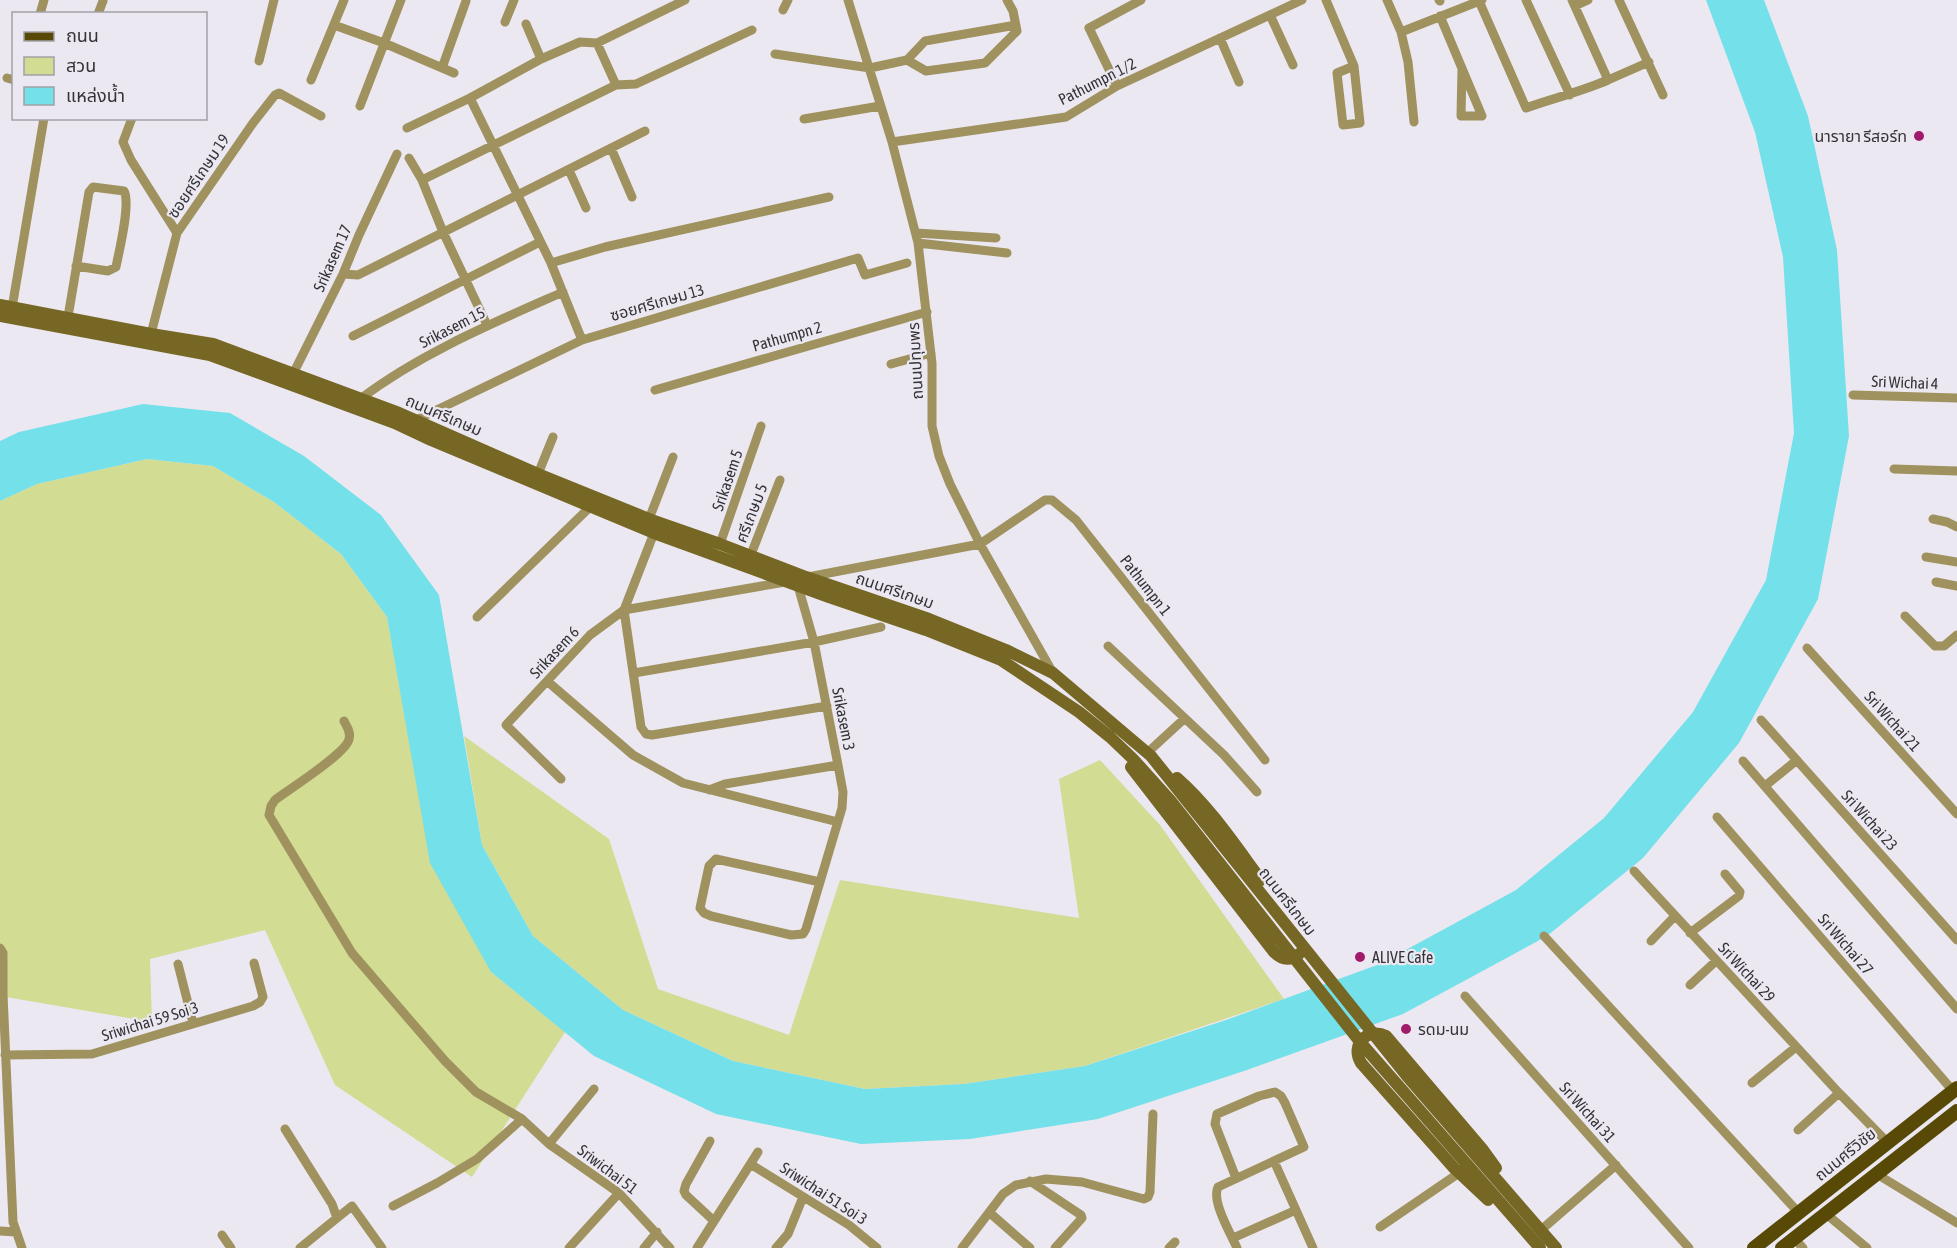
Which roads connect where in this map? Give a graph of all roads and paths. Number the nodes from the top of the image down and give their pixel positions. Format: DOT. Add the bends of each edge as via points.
graph roads {
  1 [pos="274,0"];
  2 [pos="344,0"];
  3 [pos="401,0"];
  4 [pos="466,0"];
  5 [pos="514,0"];
  6 [pos="685,0"];
  7 [pos="788,0"];
  8 [pos="848,0"];
  9 [pos="1007,0"];
  10 [pos="1141,0"];
  11 [pos="1302,0"];
  12 [pos="1326,0"];
  13 [pos="1387,0"];
  14 [pos="1526,0"];
  15 [pos="1588,0"];
  16 [pos="1619,0"];
  17 [pos="1481,1"];
  18 [pos="1286,3"];
  19 [pos="1574,3"];
  20 [pos="783,10"];
  21 [pos="1270,15"];
  22 [pos="1440,16"];
  23 [pos="506,22"];
  24 [pos="526,24"];
  25 [pos="1016,25"];
  26 [pos="334,26"];
  27 [pos="752,30"];
  28 [pos="1401,32"];
  29 [pos="1220,38"];
  30 [pos="384,43"];
  31 [pos="597,43"];
  32 [pos="775,54"];
  33 [pos="541,59"];
  34 [pos="907,60"];
  35 [pos="260,61"];
  36 [pos="1649,62"];
  37 [pos="1293,65"];
  38 [pos="1354,66"];
  39 [pos="442,68"];
  40 [pos="870,68"];
  41 [pos="1462,68"];
  42 [pos="454,73"];
  43 [pos="311,80"];
  44 [pos="1608,80"];
  45 [pos="1239,82"];
  46 [pos="616,86"];
  47 [pos="1118,86"];
  48 [pos="1570,95"];
  49 [pos="1663,95"];
  50 [pos="470,98"];
  51 [pos="360,106"];
  52 [pos="880,106"];
  53 [pos="321,116"];
  54 [pos="804,119"];
  55 [pos="44,120"];
  56 [pos="128,120"];
  57 [pos="1414,122"];
  58 [pos="407,128"];
  59 [pos="645,131"];
  60 [pos="892,142"];
  61 [pos="493,144"];
  62 [pos="610,148"];
  63 [pos="397,154"];
  64 [pos="409,158"];
  65 [pos="569,170"];
  66 [pos="422,180"];
  67 [pos="517,194"];
  68 [pos="632,197"];
  69 [pos="829,197"];
  70 [pos="586,208"];
  71 [pos="443,232"];
  72 [pos="177,233"];
  73 [pos="916,233"];
  74 [pos="996,238"];
  75 [pos="540,242"];
  76 [pos="918,243"];
  77 [pos="1007,254"];
  78 [pos="550,263"];
  79 [pos="907,263"];
  80 [pos="76,266"];
  81 [pos="343,274"];
  82 [pos="467,279"];
  83 [pos="562,292"];
  84 [pos="6,307"];
  85 [pos="927,312"];
  86 [pos="0,316"];
  87 [pos="68,317"];
  88 [pos="487,325"];
  89 [pos="151,334"];
  90 [pos="353,336"];
  91 [pos="582,340"];
  92 [pos="195,347"];
  93 [pos="931,353"];
  94 [pos="891,364"];
  95 [pos="293,374"];
  96 [pos="655,390"];
  97 [pos="1853,395"];
  98 [pos="1957,398"];
  99 [pos="360,399"];
  100 [pos="416,420"];
  101 [pos="761,426"];
  102 [pos="553,437"];
  103 [pos="673,457"];
  104 [pos="1894,469"];
  105 [pos="1957,471"];
  106 [pos="537,474"];
  107 [pos="780,480"];
  108 [pos="590,507"];
  109 [pos="649,519"];
  110 [pos="1934,519"];
  111 [pos="1957,527"];
  112 [pos="654,533"];
  113 [pos="720,544"];
  114 [pos="980,544"];
  115 [pos="750,557"];
  116 [pos="1926,557"];
  117 [pos="1957,562"];
  118 [pos="796,582"];
  119 [pos="1935,582"];
  120 [pos="1957,586"];
  121 [pos="624,610"];
  122 [pos="1905,616"];
  123 [pos="477,617"];
  124 [pos="881,627"];
  125 [pos="1957,635"];
  126 [pos="814,642"];
  127 [pos="1108,646"];
  128 [pos="1807,648"];
  129 [pos="634,673"];
  130 [pos="1053,673"];
  131 [pos="547,681"];
  132 [pos="827,706"];
  133 [pos="1079,712"];
  134 [pos="1184,719"];
  135 [pos="1761,720"];
  136 [pos="344,721"];
  137 [pos="1149,755"];
  138 [pos="1265,760"];
  139 [pos="1797,760"];
  140 [pos="1743,761"];
  141 [pos="838,765"];
  142 [pos="561,779"];
  143 [pos="1765,786"];
  144 [pos="709,790"];
  145 [pos="1257,792"];
  146 [pos="1957,814"];
  147 [pos="1717,817"];
  148 [pos="838,822"];
  149 [pos="1634,871"];
  150 [pos="1725,874"];
  151 [pos="820,882"];
  152 [pos="1675,916"];
  153 [pos="1690,933"];
  154 [pos="1544,936"];
  155 [pos="1957,940"];
  156 [pos="1651,941"];
  157 [pos="0,948"];
  158 [pos="1716,961"];
  159 [pos="254,963"];
  160 [pos="178,964"];
  161 [pos="1690,985"];
  162 [pos="1465,996"];
  163 [pos="1957,1009"];
  164 [pos="194,1023"];
  165 [pos="1796,1047"];
  166 [pos="5,1055"];
  167 [pos="1752,1083"];
  168 [pos="594,1089"];
  169 [pos="1955,1089"];
  170 [pos="1839,1093"];
  171 [pos="1957,1111"];
  172 [pos="1153,1114"];
  173 [pos="522,1119"];
  174 [pos="285,1129"];
  175 [pos="1798,1130"];
  176 [pos="710,1141"];
  177 [pos="1887,1142"];
  178 [pos="549,1144"];
  179 [pos="5,1152"];
  180 [pos="758,1152"];
  181 [pos="1274,1161"];
  182 [pos="752,1165"];
  183 [pos="1616,1165"];
  184 [pos="1459,1173"];
  185 [pos="1875,1173"];
  186 [pos="1236,1178"];
  187 [pos="1030,1181"];
  188 [pos="619,1193"];
  189 [pos="803,1197"];
  190 [pos="393,1206"];
  191 [pos="1296,1210"];
  192 [pos="1798,1212"];
  193 [pos="990,1213"];
  194 [pos="1826,1214"];
  195 [pos="337,1218"];
  196 [pos="714,1221"];
  197 [pos="1957,1223"];
  198 [pos="1810,1226"];
  199 [pos="1380,1227"];
  200 [pos="1538,1227"];
  201 [pos="0,1231"];
  202 [pos="16,1232"];
  203 [pos="657,1232"];
  204 [pos="222,1235"];
  205 [pos="1233,1238"];
  206 [pos="1799,1243"];
  207 [pos="22,1248"];
  208 [pos="231,1248"];
  209 [pos="300,1248"];
  210 [pos="382,1248"];
  211 [pos="569,1248"];
  212 [pos="644,1248"];
  213 [pos="670,1248"];
  214 [pos="697,1248"];
  215 [pos="776,1248"];
  216 [pos="877,1248"];
  217 [pos="962,1248"];
  218 [pos="1029,1248"];
  219 [pos="1055,1248"];
  220 [pos="1238,1248"];
  221 [pos="1313,1248"];
  222 [pos="1540,1248"];
  223 [pos="1556,1248"];
  224 [pos="1689,1248"];
  225 [pos="1754,1248"];
  226 [pos="1782,1248"];
  227 [pos="1867,1248"];
  1 -- 35 [label="street"];
  2 -- 26 [label="street"];
  3 -- 30 [label="street"];
  4 -- 39 [label="street"];
  5 -- 23 [label="street"];
  6 -- 31 [label="street"];
  7 -- 20 [label="street"];
  8 -- 40 [label="street, ถนนปทุมพร"];
  9 -- 25 [label="street"];
  10 -- 47 [label="street" via="1089,28"];
  11 -- 18 [label="street, Pathumpn 1/2"];
  12 -- 38 [label="street"];
  13 -- 28 [label="street"];
  14 -- 48 [label="street"];
  15 -- 19 [label="street"];
  16 -- 36 [label="street"];
  17 -- 22 [label="street"];
  17 -- 48 [label="street" via="1526,108"];
  18 -- 21 [label="street, Pathumpn 1/2"];
  19 -- 44 [label="street"];
  21 -- 29 [label="street, Pathumpn 1/2"];
  21 -- 37 [label="street"];
  22 -- 28 [label="street"];
  22 -- 41 [label="street"];
  24 -- 33 [label="street"];
  25 -- 34 [label="street" via="925,41"];
  25 -- 34 [label="street" via="1017,31 985,63 926,71"];
  26 -- 30 [label="street"];
  26 -- 43 [label="street"];
  27 -- 46 [label="street" via="636,84"];
  28 -- 57 [label="street"];
  29 -- 45 [label="street"];
  29 -- 47 [label="street, Pathumpn 1/2"];
  30 -- 39 [label="street"];
  30 -- 51 [label="street"];
  31 -- 33 [label="street" via="580,42"];
  31 -- 46 [label="street"];
  32 -- 40 [label="street"];
  33 -- 50 [label="street"];
  34 -- 40 [label="street"];
  36 -- 44 [label="street"];
  36 -- 49 [label="street"];
  38 -- 38 [label="street" via="1337,73 1343,125 1360,123"];
  39 -- 42 [label="street"];
  40 -- 52 [label="street, ถนนปทุมพร"];
  41 -- 41 [label="street" via="1461,116 1482,116 1474,96"];
  44 -- 48 [label="street"];
  46 -- 61 [label="street"];
  47 -- 60 [label="street, Pathumpn 1/2" via="1066,117"];
  50 -- 58 [label="street"];
  50 -- 61 [label="street"];
  52 -- 54 [label="street"];
  52 -- 60 [label="street, ถนนปทุมพร"];
  53 -- 72 [label="street, ซอยศรีเกษม 19" via="279,93 275,95"];
  55 -- 84 [label="street"];
  56 -- 72 [label="street" via="123,142"];
  59 -- 62 [label="street"];
  60 -- 73 [label="street, ถนนปทุมพร"];
  61 -- 66 [label="street"];
  61 -- 67 [label="street"];
  62 -- 65 [label="street"];
  62 -- 68 [label="street"];
  63 -- 81 [label="street, Srikasem 17"];
  64 -- 66 [label="street"];
  65 -- 67 [label="street"];
  65 -- 70 [label="street"];
  66 -- 71 [label="street"];
  67 -- 71 [label="street"];
  67 -- 75 [label="street"];
  69 -- 78 [label="street"];
  71 -- 81 [label="street" via="358,275"];
  71 -- 82 [label="street"];
  72 -- 89 [label="street, ซอยศรีเกษม 19"];
  73 -- 74 [label="street"];
  73 -- 76 [label="street, ถนนปทุมพร"];
  75 -- 78 [label="street"];
  75 -- 82 [label="street"];
  76 -- 77 [label="street"];
  76 -- 85 [label="street, ถนนปทุมพร"];
  78 -- 83 [label="street"];
  79 -- 91 [label="street, ซอยศรีเกษม 13" via="866,275 858,258"];
  80 -- 80 [label="street" via="108,272 116,267 125,215 123,191 93,187 89,192"];
  80 -- 87 [label="street"];
  81 -- 95 [label="street, Srikasem 17"];
  82 -- 88 [label="street"];
  82 -- 90 [label="street"];
  83 -- 88 [label="street, Srikasem 15"];
  83 -- 91 [label="street"];
  84 -- 87 [label="main road, ถนนศรีเกษม"];
  85 -- 93 [label="street, ถนนปทุมพร"];
  85 -- 96 [label="street, Pathumpn 2"];
  86 -- 92 [label="main road, ถนนศรีเกษม"];
  87 -- 89 [label="main road, ถนนศรีเกษม"];
  88 -- 99 [label="street, Srikasem 15" via="392,375"];
  89 -- 92 [label="main road, ถนนศรีเกษม"];
  91 -- 100 [label="street, ซอยศรีเกษม 13"];
  92 -- 95 [label="main road, ถนนศรีเกษม" via="213,344"];
  92 -- 108 [label="main road, ถนนศรีเกษม" via="395,423"];
  93 -- 94 [label="street"];
  93 -- 114 [label="street, ถนนปทุมพร" via="932,426 939,456"];
  95 -- 99 [label="main road, ถนนศรีเกษม"];
  97 -- 98 [label="street, Sri Wichai 4"];
  99 -- 100 [label="main road, ถนนศรีเกษม"];
  100 -- 106 [label="main road, ถนนศรีเกษม"];
  101 -- 113 [label="street, Srikasem 5"];
  102 -- 106 [label="street"];
  103 -- 109 [label="street"];
  104 -- 105 [label="street"];
  106 -- 109 [label="main road, ถนนศรีเกษม"];
  107 -- 115 [label="street, ศรีเกษม 5"];
  108 -- 112 [label="main road, ถนนศรีเกษม"];
  108 -- 123 [label="street"];
  109 -- 113 [label="main road, ถนนศรีเกษม"];
  110 -- 111 [label="street"];
  112 -- 118 [label="main road, ถนนศรีเกษม"];
  112 -- 121 [label="street"];
  113 -- 115 [label="main road, ถนนศรีเกษม"];
  114 -- 118 [label="street"];
  114 -- 130 [label="street, ถนนปทุมพร"];
  114 -- 138 [label="street, Pathumpn 1" via="1045,500 1052,500 1076,520"];
  115 -- 118 [label="main road, ถนนศรีเกษม"];
  116 -- 117 [label="street"];
  118 -- 121 [label="street"];
  118 -- 126 [label="street, Srikasem 3"];
  118 -- 130 [label="main road, ถนนศรีเกษม" via="929,619"];
  118 -- 133 [label="main road, ถนนศรีเกษม" via="1001,660"];
  119 -- 120 [label="street"];
  121 -- 129 [label="street"];
  121 -- 131 [label="street, Srikasem 6" via="590,635"];
  122 -- 125 [label="street" via="1935,645 1944,646"];
  124 -- 126 [label="street"];
  126 -- 129 [label="street"];
  126 -- 132 [label="street, Srikasem 3"];
  127 -- 134 [label="street"];
  128 -- 146 [label="street, Sri Wichai 21"];
  129 -- 132 [label="street" via="639,719 646,734"];
  130 -- 137 [label="main road, ถนนศรีเกษม"];
  131 -- 142 [label="street, Srikasem 6" via="506,725"];
  131 -- 144 [label="street" via="633,755 682,783"];
  132 -- 141 [label="street, Srikasem 3"];
  133 -- 137 [label="main road" via="1129,764 1274,952 1282,958 1293,958 1304,946 1301,932 1192,791"];
  133 -- 222 [label="main road, ถนนศรีเกษม" via="1133,759 1170,800 1389,1077"];
  134 -- 137 [label="street"];
  134 -- 145 [label="street"];
  135 -- 139 [label="street, Sri Wichai 23"];
  136 -- 173 [label="street, Sriwichai 51" via="349,730 347,744 275,800 269,815 352,953 476,1092"];
  137 -- 200 [label="main road, ถนนศรีเกษม" via="1407,1076"];
  139 -- 143 [label="street"];
  139 -- 155 [label="street, Sri Wichai 23"];
  140 -- 143 [label="street"];
  141 -- 144 [label="street, Srikasem 3"];
  141 -- 148 [label="street" via="843,792"];
  143 -- 163 [label="street"];
  144 -- 148 [label="street"];
  147 -- 169 [label="street, Sri Wichai 27"];
  148 -- 151 [label="street"];
  149 -- 152 [label="street, Sri Wichai 29"];
  150 -- 153 [label="street" via="1738,888 1738,896"];
  151 -- 151 [label="street" via="716,859 709,866 700,908 711,916 800,936 806,929"];
  152 -- 153 [label="street, Sri Wichai 29"];
  152 -- 156 [label="street"];
  153 -- 158 [label="street, Sri Wichai 29"];
  154 -- 192 [label="street"];
  157 -- 166 [label="street"];
  158 -- 161 [label="street"];
  158 -- 165 [label="street, Sri Wichai 29"];
  159 -- 164 [label="street, Sriwichai 59 Soi 3" via="262,991 260,1002"];
  160 -- 164 [label="street"];
  162 -- 183 [label="street, Sri Wichai 31"];
  164 -- 166 [label="street, Sriwichai 59 Soi 3" via="92,1054"];
  165 -- 167 [label="street"];
  165 -- 170 [label="street, Sri Wichai 29"];
  166 -- 179 [label="street"];
  168 -- 178 [label="street"];
  169 -- 177 [label="main road, ถนนศรีวิชัย"];
  170 -- 175 [label="street"];
  170 -- 177 [label="street, Sri Wichai 29"];
  171 -- 185 [label="main road, ถนนศรีวิชัย"];
  172 -- 187 [label="street" via="1150,1191 1146,1198 1082,1182"];
  173 -- 178 [label="street, Sriwichai 51"];
  173 -- 190 [label="street" via="477,1159"];
  174 -- 195 [label="street"];
  176 -- 196 [label="street" via="684,1191"];
  177 -- 192 [label="main road, ถนนศรีวิชัย"];
  178 -- 188 [label="street, Sriwichai 51"];
  179 -- 202 [label="street"];
  180 -- 182 [label="street"];
  181 -- 186 [label="street"];
  181 -- 186 [label="street" via="1304,1145 1281,1096 1272,1092 1217,1114 1215,1124"];
  181 -- 191 [label="street"];
  182 -- 189 [label="street, Sriwichai 51 Soi 3"];
  182 -- 196 [label="street"];
  183 -- 200 [label="street"];
  183 -- 224 [label="street, Sri Wichai 31"];
  184 -- 199 [label="street"];
  184 -- 200 [label="main road" via="1361,1064 1357,1046 1369,1034 1381,1034 1390,1040 1483,1150"];
  184 -- 222 [label="main road"];
  185 -- 194 [label="main road, ถนนศรีวิชัย"];
  185 -- 197 [label="street"];
  186 -- 205 [label="street" via="1216,1192"];
  187 -- 193 [label="street" via="1008,1189"];
  187 -- 219 [label="street" via="1081,1215"];
  188 -- 203 [label="street, Sriwichai 51"];
  188 -- 211 [label="street"];
  189 -- 215 [label="street" via="788,1234"];
  189 -- 216 [label="street, Sriwichai 51 Soi 3" via="849,1225"];
  191 -- 205 [label="street"];
  191 -- 221 [label="street"];
  192 -- 198 [label="main road"];
  192 -- 225 [label="main road, ถนนศรีวิชัย"];
  193 -- 217 [label="street"];
  193 -- 218 [label="street"];
  194 -- 198 [label="main road, ถนนศรีวิชัย"];
  194 -- 227 [label="street"];
  195 -- 209 [label="street"];
  195 -- 210 [label="street" via="352,1206"];
  196 -- 214 [label="street"];
  198 -- 206 [label="main road, ถนนศรีวิชัย"];
  200 -- 223 [label="main road, ถนนศรีเกษม"];
  201 -- 202 [label="street"];
  202 -- 207 [label="street"];
  203 -- 212 [label="street"];
  203 -- 213 [label="street, Sriwichai 51"];
  204 -- 208 [label="street"];
  205 -- 220 [label="street"];
  206 -- 226 [label="main road, ถนนศรีวิชัย"];
}
